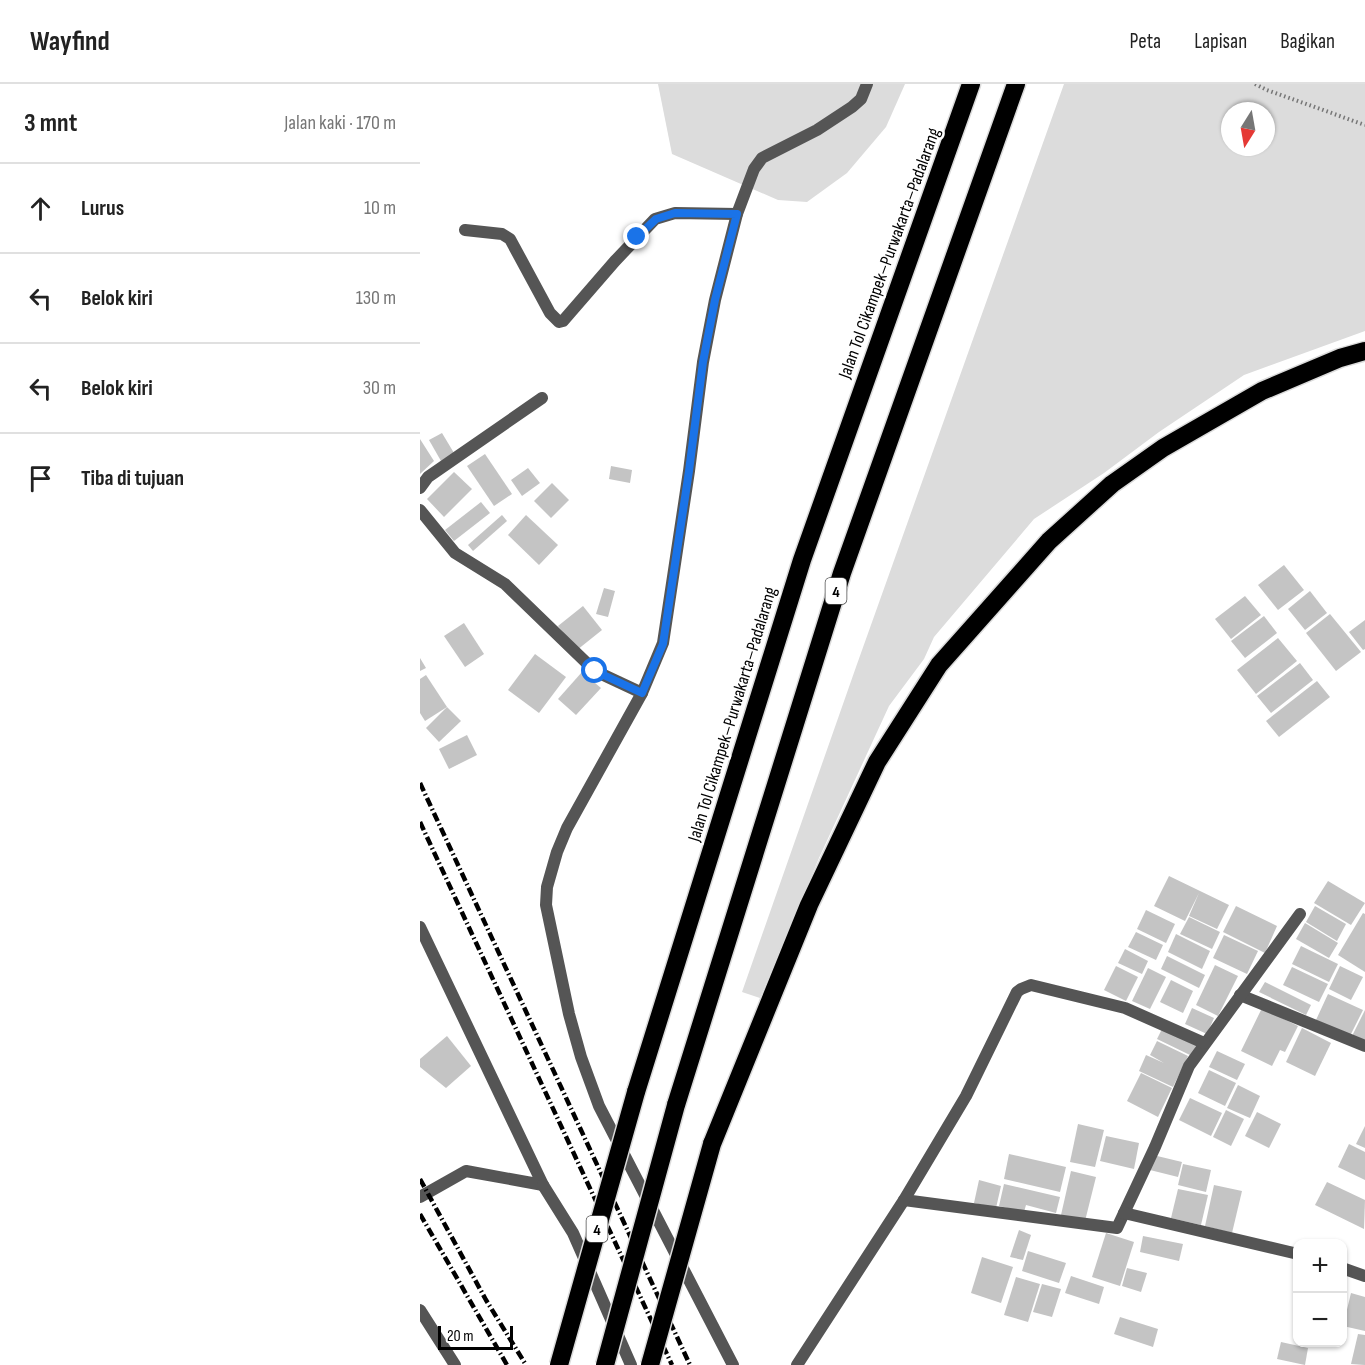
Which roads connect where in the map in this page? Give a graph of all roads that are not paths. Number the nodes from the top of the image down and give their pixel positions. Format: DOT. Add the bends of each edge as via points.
graph roads {
  1 [pos="867,84"];
  2 [pos="971,84"];
  3 [pos="1016,84"];
  4 [pos="737,214"];
  5 [pos="465,230"];
  6 [pos="1365,351"];
  7 [pos="542,398"];
  8 [pos="420,488"];
  9 [pos="420,510"];
  10 [pos="642,693"];
  11 [pos="1300,914"];
  12 [pos="420,927"];
  13 [pos="1240,995"];
  14 [pos="1204,1043"];
  15 [pos="1365,1046"];
  16 [pos="543,1185"];
  17 [pos="420,1197"];
  18 [pos="904,1200"];
  19 [pos="1124,1213"];
  20 [pos="1293,1253"];
  21 [pos="1347,1270"];
  22 [pos="1365,1276"];
  23 [pos="420,1310"];
  24 [pos="455,1365"];
  25 [pos="559,1365"];
  26 [pos="605,1365"];
  27 [pos="631,1365"];
  28 [pos="650,1365"];
  29 [pos="733,1365"];
  30 [pos="797,1365"];
  1 -- 4 [label="street" via="861,99 817,130 762,158"];
  2 -- 25 [label="highway, Jalan Tol Cikampek–Purwakarta–Padalarang / 4, bridge" via="802,560 636,1092"];
  3 -- 26 [label="highway, 4, bridge" via="842,573 676,1105"];
  4 -- 5 [label="street" via="675,213 656,219 560,322 550,313 510,239 502,234"];
  4 -- 10 [label="street" via="703,362 663,644"];
  6 -- 28 [label="highway, bridge" via="1262,391 1163,448 1112,484 1049,541 939,664 877,762 809,904 712,1144"];
  7 -- 8 [label="street" via="428,477"];
  9 -- 10 [label="street" via="455,553 505,584 595,671"];
  10 -- 29 [label="street" via="556,852 546,905 580,1057 599,1106"];
  11 -- 13 [label="street"];
  12 -- 16 [label="street"];
  13 -- 14 [label="street"];
  13 -- 15 [label="street"];
  14 -- 18 [label="street" via="1125,1008 1031,985 1021,988 966,1096"];
  14 -- 19 [label="street" via="1189,1066"];
  16 -- 17 [label="street" via="466,1171"];
  16 -- 27 [label="street" via="573,1233"];
  18 -- 19 [label="street" via="1117,1227"];
  18 -- 30 [label="street"];
  19 -- 20 [label="street"];
  21 -- 22 [label="street"];
  23 -- 24 [label="street"];
}
